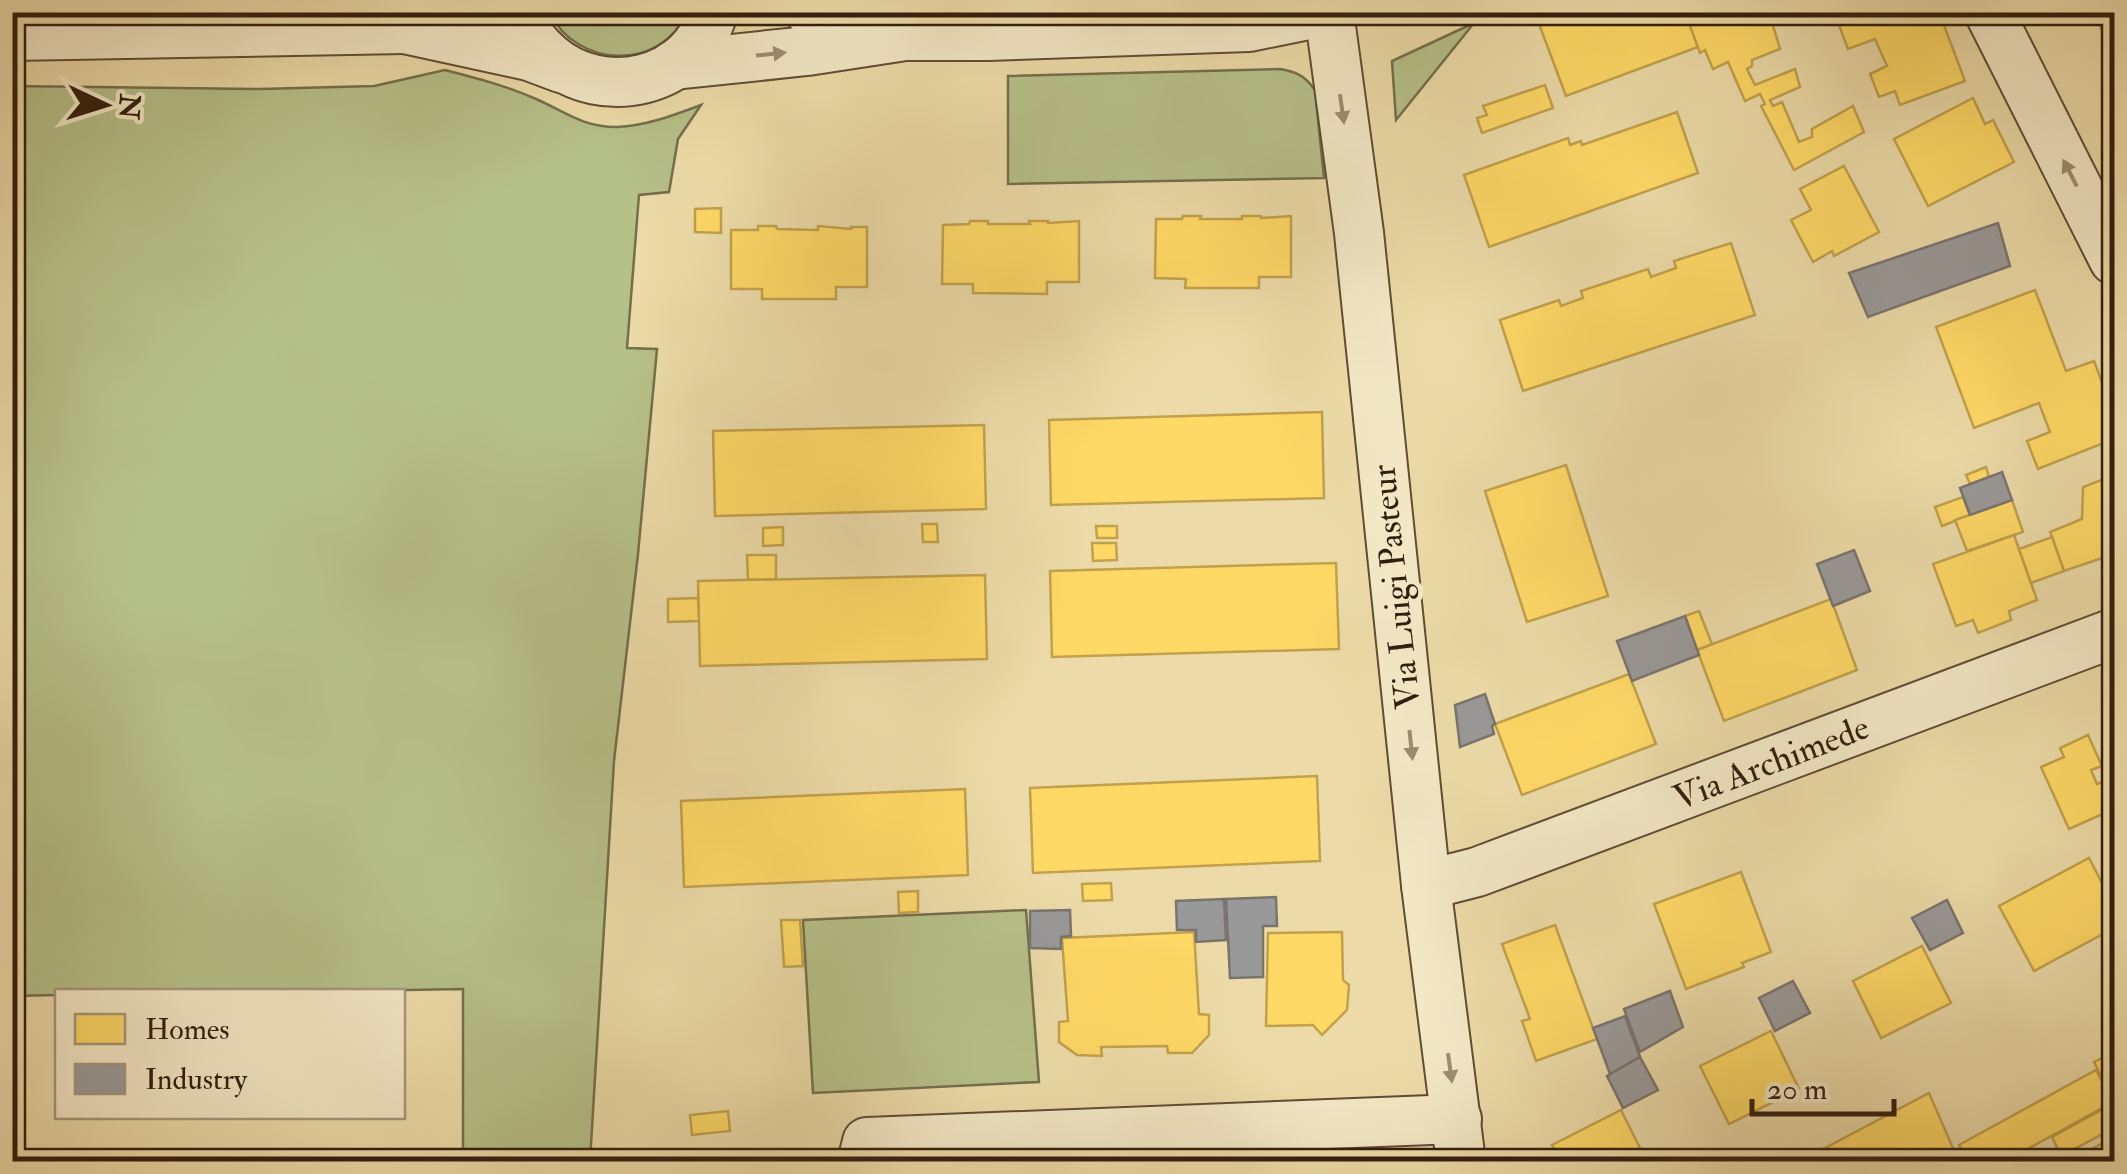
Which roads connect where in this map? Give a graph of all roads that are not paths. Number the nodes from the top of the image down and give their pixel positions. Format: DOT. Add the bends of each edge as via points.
graph roads {
  1 [pos="519,12"];
  2 [pos="713,12"];
  3 [pos="810,12"];
  4 [pos="1326,12"];
  5 [pos="1989,12"];
  6 [pos="420,21"];
  7 [pos="12,36"];
  8 [pos="904,36"];
  9 [pos="674,65"];
  10 [pos="561,68"];
  11 [pos="2114,260"];
  12 [pos="2114,632"];
  13 [pos="1426,885"];
  14 [pos="1459,1140"];
  15 [pos="862,1162"];
  1 -- 10 [label="street" via="538,48"];
  2 -- 9 [label="street" via="695,46"];
  3 -- 8 [label="street"];
  4 -- 8 [label="street" via="1249,27"];
  4 -- 13 [label="street, Via Luigi Pasteur, one-way" via="1360,233"];
  11 -- 5 [label="street, one-way"];
  6 -- 7 [label="street"];
  6 -- 10 [label="street"];
  9 -- 8 [label="street, one-way"];
  9 -- 10 [label="street" via="621,84"];
  12 -- 13 [label="street, Via Archimede" via="1477,872"];
  13 -- 14 [label="street, Via Luigi Pasteur, one-way"];
  14 -- 15 [label="street" via="866,1142"];
}
